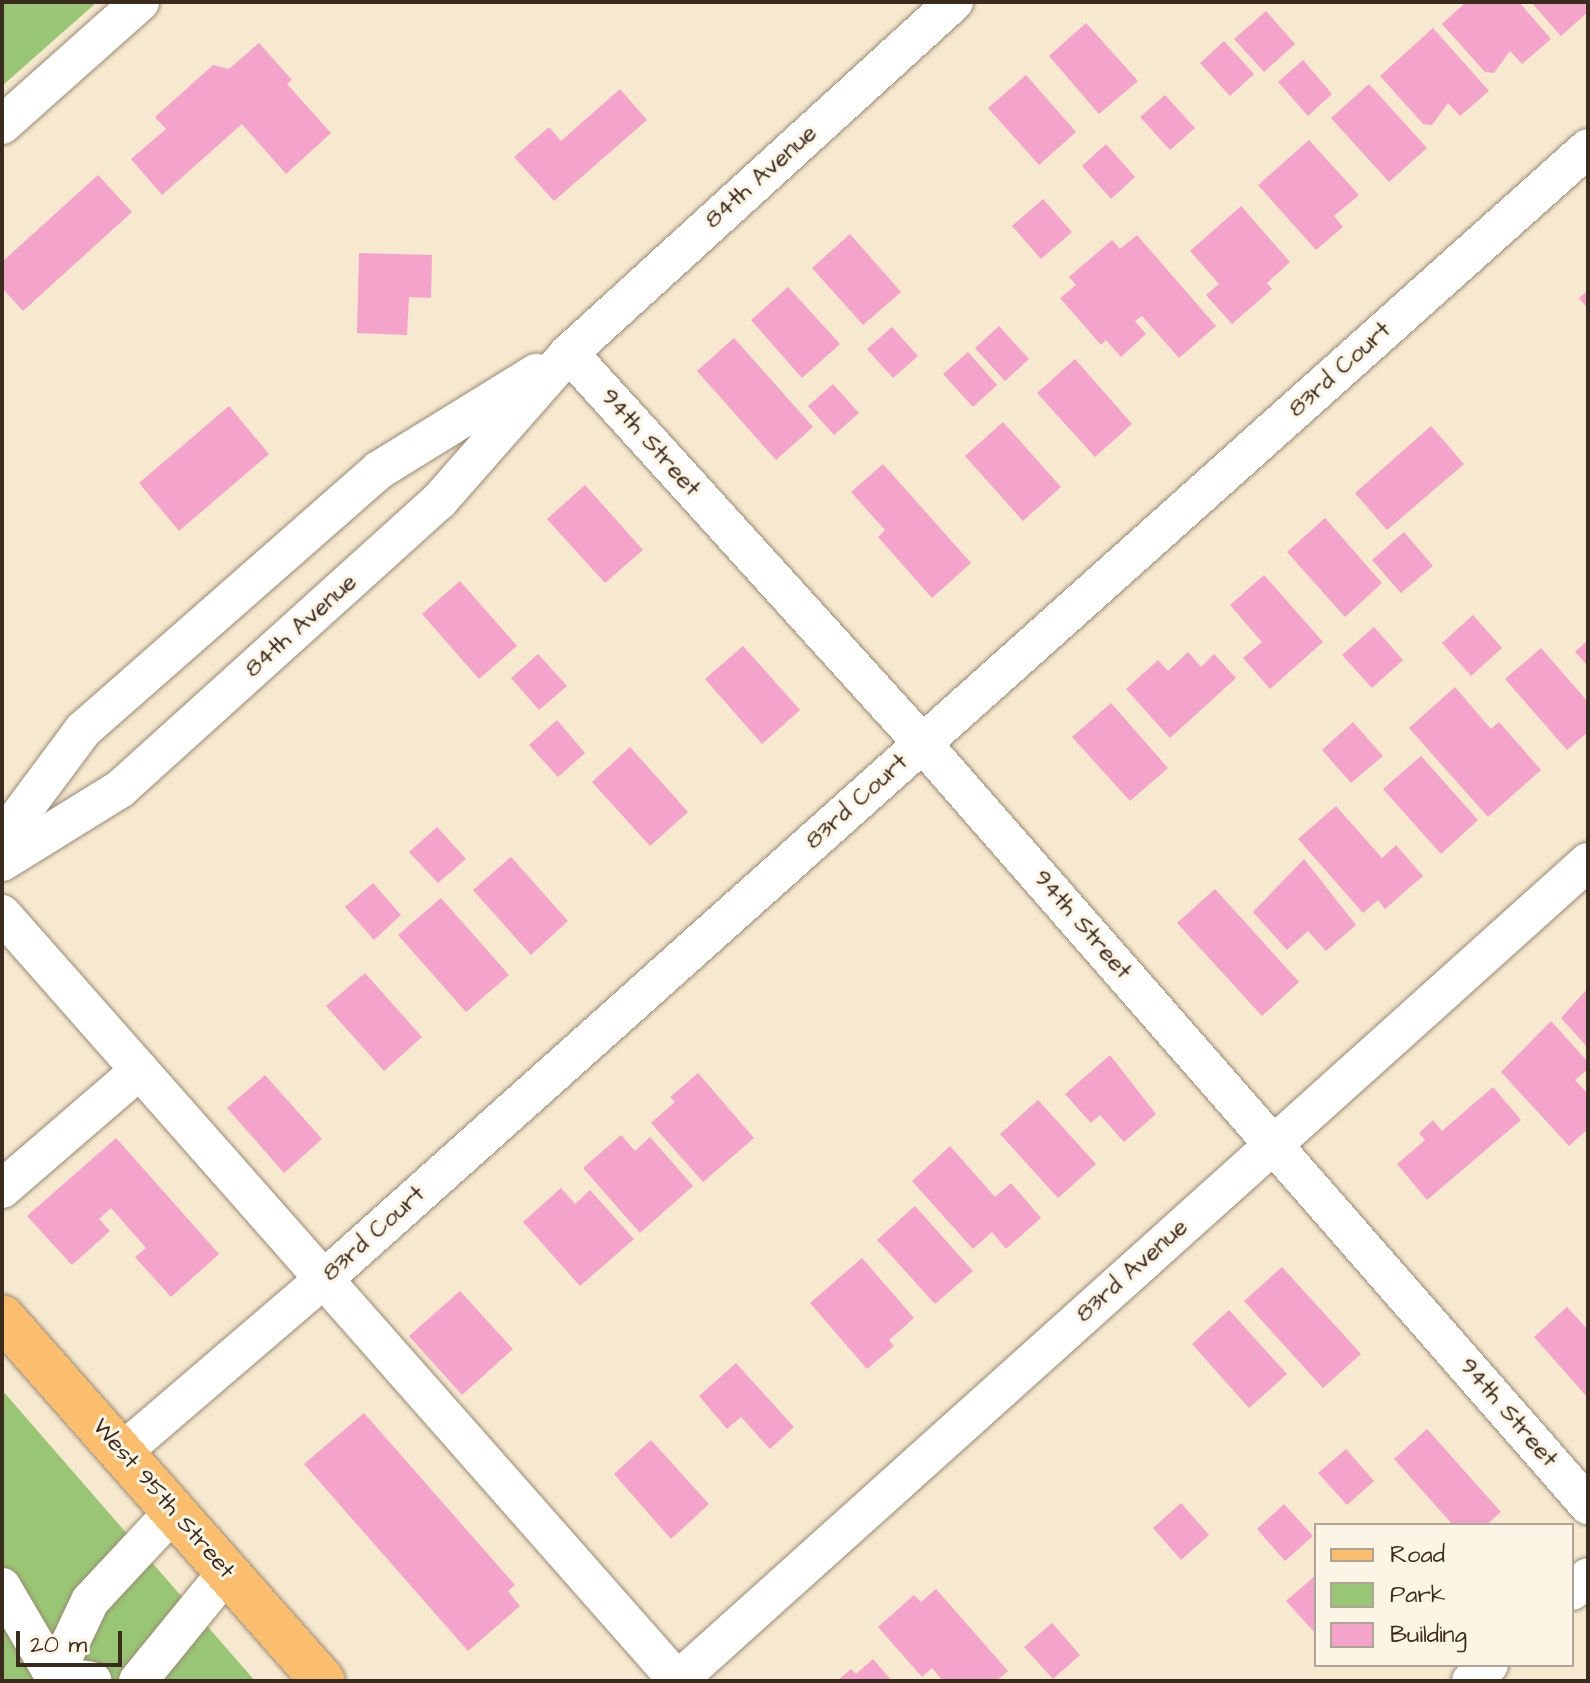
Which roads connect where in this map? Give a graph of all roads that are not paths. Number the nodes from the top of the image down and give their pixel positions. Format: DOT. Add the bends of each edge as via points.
graph roads {
  1 [pos="140,2"];
  2 [pos="954,2"];
  3 [pos="2,125"];
  4 [pos="1588,148"];
  5 [pos="569,353"];
  6 [pos="923,744"];
  7 [pos="2,839"];
  8 [pos="2,862"];
  9 [pos="1588,862"];
  10 [pos="2,914"];
  11 [pos="140,1070"];
  12 [pos="1273,1143"];
  13 [pos="2,1189"];
  14 [pos="324,1279"];
  15 [pos="2,1317"];
  16 [pos="122,1452"];
  17 [pos="1588,1505"];
  18 [pos="174,1511"];
  19 [pos="227,1572"];
  20 [pos="2,1587"];
  21 [pos="1487,1667"];
  22 [pos="56,1678"];
  23 [pos="93,1681"];
  24 [pos="138,1681"];
  25 [pos="323,1681"];
  26 [pos="678,1681"];
  27 [pos="1471,1681"];
  1 -- 3 [label="street"];
  2 -- 5 [label="street, 84th Avenue"];
  4 -- 6 [label="street, 83rd Court"];
  5 -- 6 [label="street, 94th Street"];
  5 -- 7 [label="street, 84th Avenue" via="379,470 83,730"];
  5 -- 8 [label="street, 84th Avenue" via="439,501 120,789"];
  6 -- 12 [label="street, 94th Street"];
  6 -- 14 [label="street, 83rd Court"];
  9 -- 12 [label="street, 83rd Avenue"];
  10 -- 11 [label="street"];
  11 -- 13 [label="street"];
  11 -- 14 [label="street"];
  12 -- 17 [label="street, 94th Street"];
  12 -- 26 [label="street, 83rd Avenue"];
  14 -- 16 [label="street, 83rd Court"];
  14 -- 26 [label="street"];
  15 -- 16 [label="main road, West 95th Street"];
  16 -- 18 [label="main road, West 95th Street"];
  18 -- 19 [label="main road, West 95th Street"];
  18 -- 22 [label="street" via="90,1601"];
  19 -- 24 [label="street"];
  19 -- 25 [label="main road, West 95th Street"];
  20 -- 22 [label="street"];
  21 -- 27 [label="street"];
  22 -- 23 [label="street"];
}
